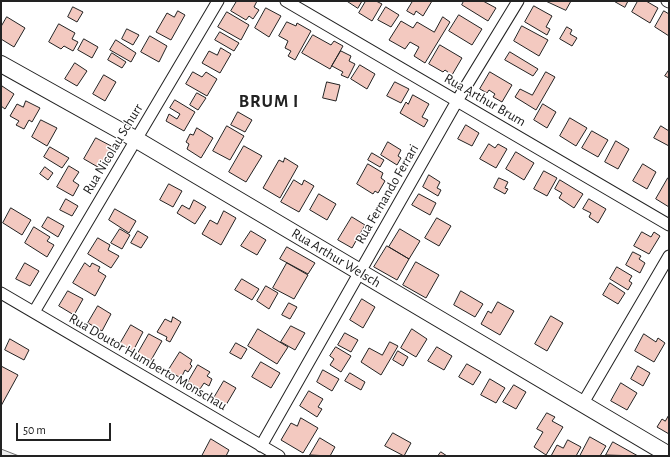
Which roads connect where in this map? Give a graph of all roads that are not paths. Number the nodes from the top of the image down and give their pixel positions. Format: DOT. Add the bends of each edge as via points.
graph roads {
  1 [pos="218,1"];
  2 [pos="286,1"];
  3 [pos="518,1"];
  4 [pos="1,64"];
  5 [pos="457,101"];
  6 [pos="137,140"];
  7 [pos="669,225"];
  8 [pos="669,256"];
  9 [pos="359,272"];
  10 [pos="1,293"];
  11 [pos="34,312"];
  12 [pos="583,403"];
  13 [pos="261,446"];
  14 [pos="669,455"];
  15 [pos="279,456"];
  1 -- 6 [label="street, Rua Nicolau Schurr"];
  2 -- 5 [label="street, Rua Arthur Brum"];
  3 -- 5 [label="street, Rua Fernando Ferrari"];
  4 -- 6 [label="street, Rua Arthur Welsch"];
  5 -- 7 [label="street, Rua Arthur Brum"];
  5 -- 9 [label="street, Rua Fernando Ferrari"];
  6 -- 9 [label="street, Rua Arthur Welsch"];
  6 -- 11 [label="street, Rua Nicolau Schurr"];
  8 -- 12 [label="street"];
  9 -- 12 [label="street, Rua Arthur Welsch"];
  9 -- 13 [label="street, Rua Fernando Ferrari"];
  10 -- 11 [label="street, Rua Doutor Humberto Monschau"];
  11 -- 13 [label="street, Rua Doutor Humberto Monschau"];
  12 -- 14 [label="street, Rua Arthur Welsch"];
  13 -- 15 [label="street, Rua Doutor Humberto Monschau"];
}
